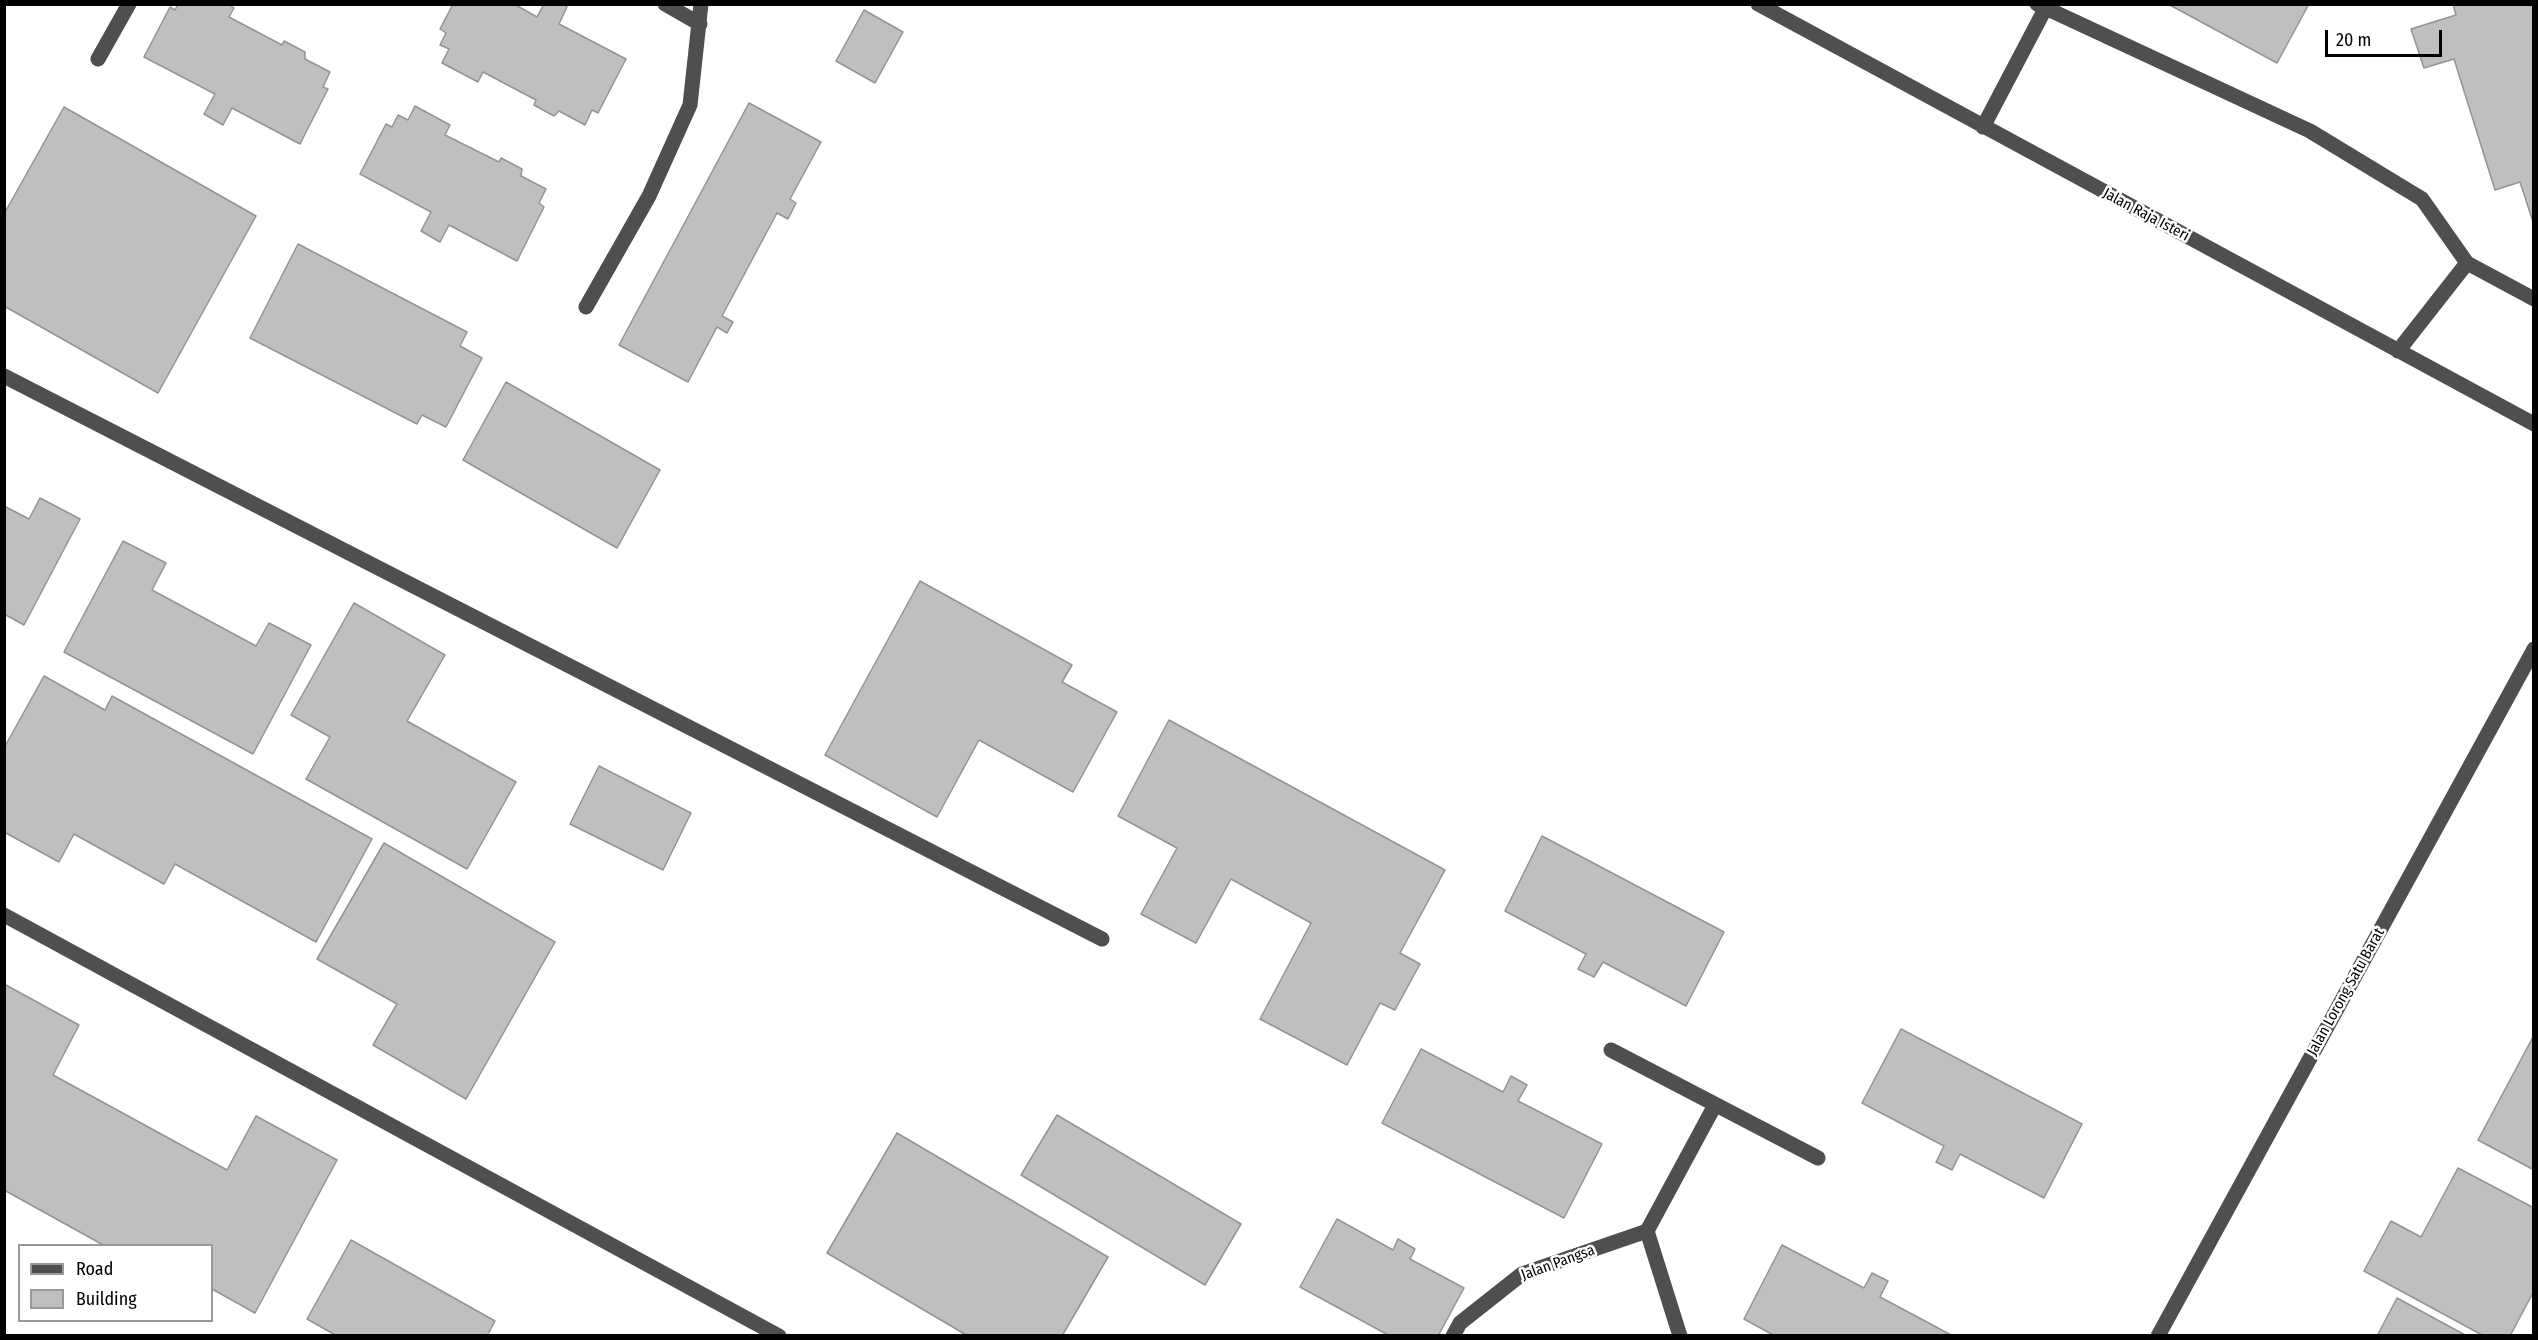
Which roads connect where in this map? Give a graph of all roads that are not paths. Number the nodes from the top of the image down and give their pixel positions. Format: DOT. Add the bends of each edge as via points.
graph roads {
  1 [pos="129,4"];
  2 [pos="665,4"];
  3 [pos="701,4"];
  4 [pos="1758,4"];
  5 [pos="2041,7"];
  6 [pos="700,24"];
  7 [pos="98,59"];
  8 [pos="1983,127"];
  9 [pos="2467,263"];
  10 [pos="2534,299"];
  11 [pos="586,307"];
  12 [pos="2398,351"];
  13 [pos="4,376"];
  14 [pos="2534,424"];
  15 [pos="2534,649"];
  16 [pos="4,915"];
  17 [pos="1102,939"];
  18 [pos="1611,1050"];
  19 [pos="1715,1105"];
  20 [pos="1818,1158"];
  21 [pos="1647,1231"];
  22 [pos="779,1335"];
  23 [pos="1453,1335"];
  24 [pos="1680,1335"];
  25 [pos="2158,1335"];
  1 -- 7 [label="street"];
  2 -- 6 [label="street"];
  3 -- 6 [label="street"];
  4 -- 8 [label="street, Jalan Raja Isteri"];
  5 -- 8 [label="street"];
  5 -- 9 [label="street" via="2310,131 2422,199"];
  6 -- 11 [label="street" via="690,105 649,196"];
  8 -- 12 [label="street, Jalan Raja Isteri"];
  9 -- 10 [label="street"];
  9 -- 12 [label="street"];
  12 -- 14 [label="street, Jalan Raja Isteri"];
  13 -- 17 [label="street"];
  15 -- 25 [label="street, Jalan Lorong Satu Barat"];
  16 -- 22 [label="street"];
  18 -- 19 [label="street"];
  19 -- 20 [label="street"];
  19 -- 21 [label="street"];
  21 -- 23 [label="street, Jalan Pangsa" via="1522,1274 1460,1323"];
  21 -- 24 [label="street"];
}
